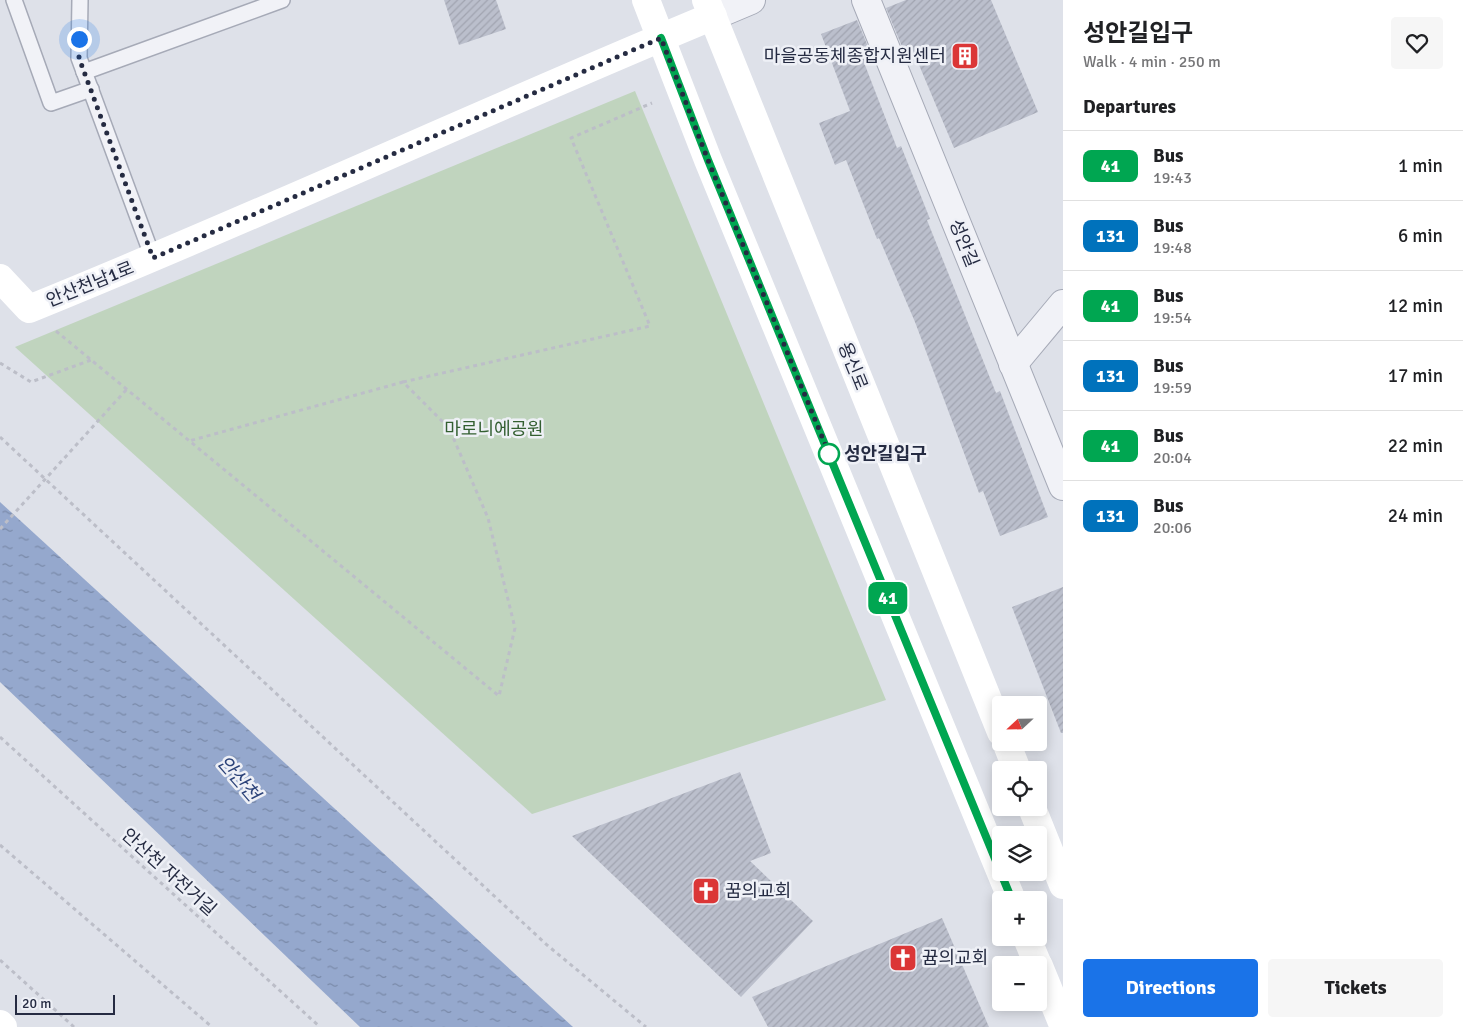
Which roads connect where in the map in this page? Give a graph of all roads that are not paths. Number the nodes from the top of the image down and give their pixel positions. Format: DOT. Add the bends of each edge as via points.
graph roads {
  1 [pos="14,0"];
  2 [pos="80,0"];
  3 [pos="282,0"];
  4 [pos="646,0"];
  5 [pos="751,0"];
  6 [pos="866,0"];
  7 [pos="710,8"];
  8 [pos="661,38"];
  9 [pos="84,72"];
  10 [pos="91,90"];
  11 [pos="153,258"];
  12 [pos="0,278"];
  13 [pos="1063,304"];
  14 [pos="1013,364"];
  15 [pos="1063,486"];
  16 [pos="992,710"];
  17 [pos="1035,816"];
  18 [pos="1063,885"];
  19 [pos="1008,891"];
  20 [pos="1047,987"];
  21 [pos="0,1024"];
  22 [pos="1063,1025"];
  23 [pos="3,1027"];
  1 -- 10 [label="lane" via="51,103"];
  2 -- 9 [label="lane" via="79,58"];
  3 -- 9 [label="lane"];
  4 -- 8 [label="main road"];
  5 -- 7 [label="street"];
  6 -- 14 [label="street, 성안길"];
  7 -- 8 [label="main road, 안산천남1로"];
  7 -- 16 [label="main road, 용신로"];
  8 -- 11 [label="main road, 안산천남1로"];
  8 -- 19 [label="main road"];
  9 -- 10 [label="lane"];
  10 -- 11 [label="lane"];
  11 -- 12 [label="main road, 안산천남1로" via="29,309"];
  13 -- 14 [label="street"];
  14 -- 15 [label="street, 성안길"];
  17 -- 18 [label="main road"];
  20 -- 22 [label="main road"];
  21 -- 23 [label="main road"];
}
